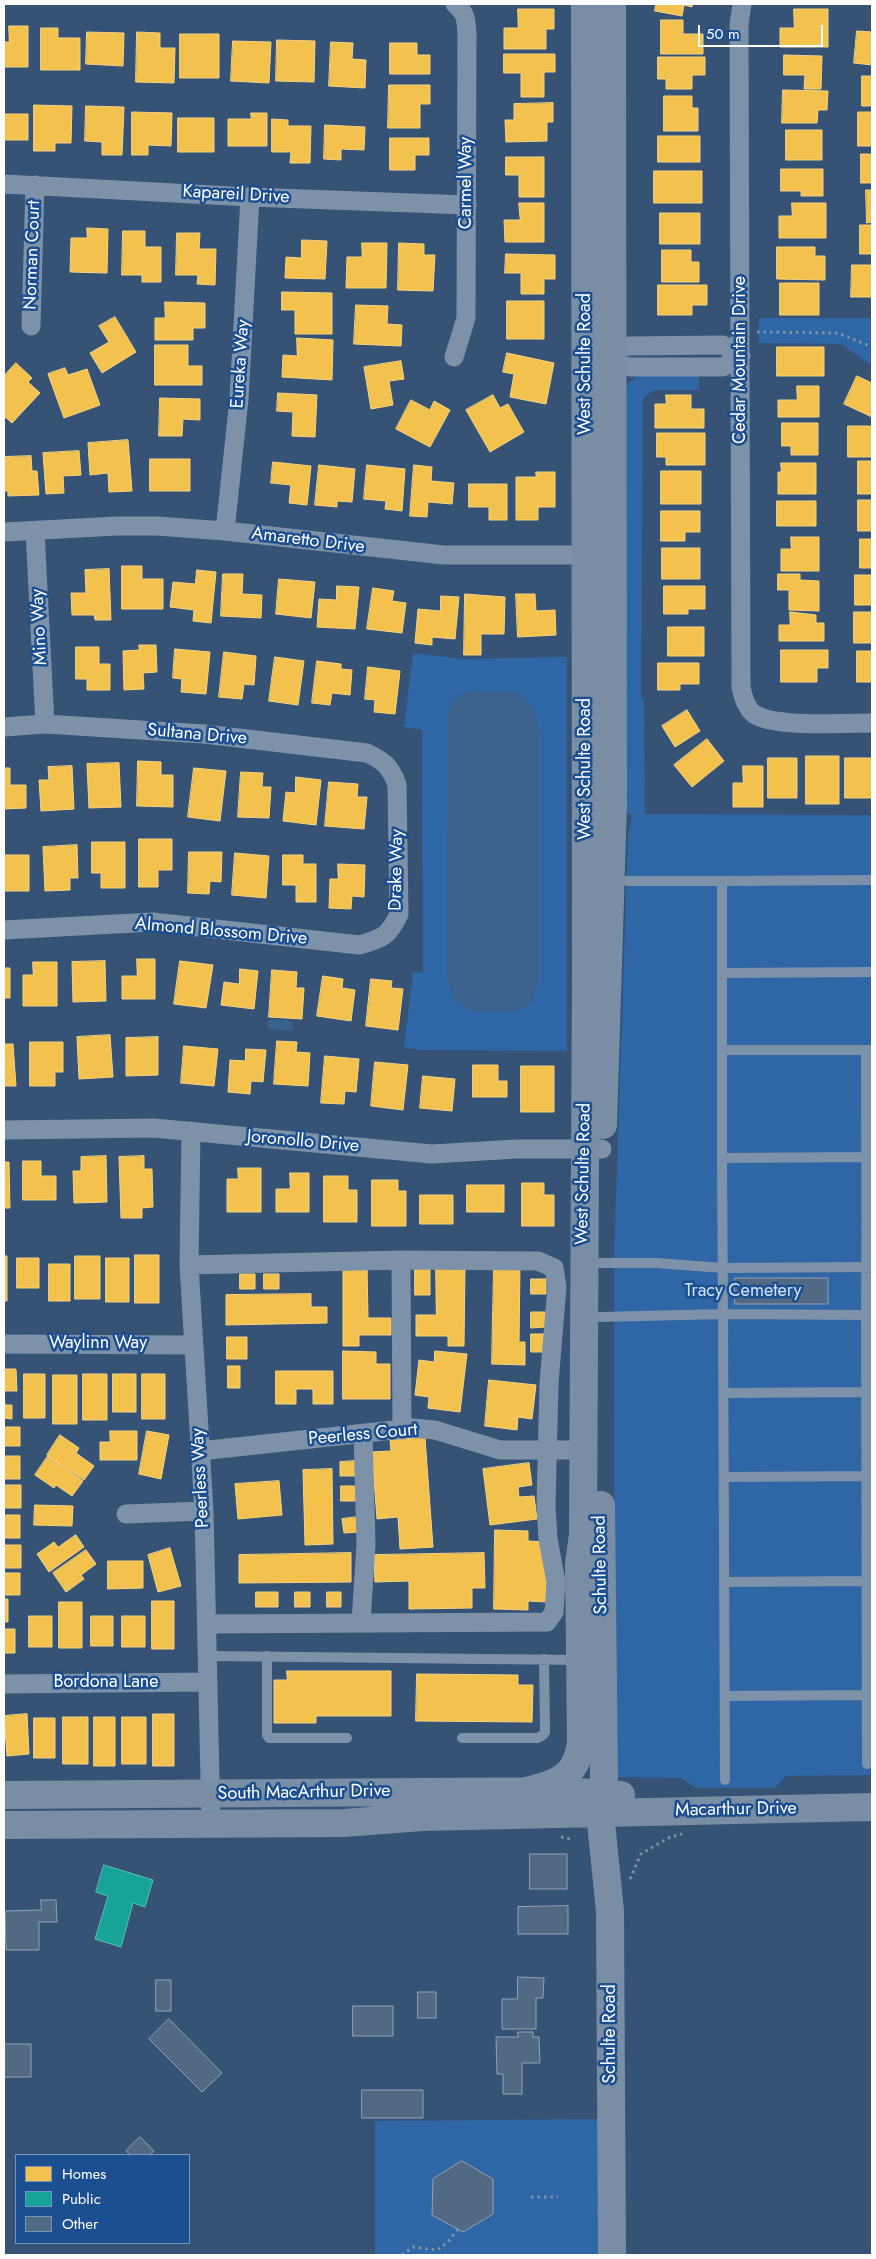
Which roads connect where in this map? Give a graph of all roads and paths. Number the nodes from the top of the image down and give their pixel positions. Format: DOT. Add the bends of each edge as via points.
graph roads {
  1 [pos="585,4"];
  2 [pos="612,4"];
  3 [pos="742,4"];
  4 [pos="458,6"];
  5 [pos="4,184"];
  6 [pos="35,185"];
  7 [pos="250,197"];
  8 [pos="467,205"];
  9 [pos="31,326"];
  10 [pos="741,332"];
  11 [pos="872,347"];
  12 [pos="741,356"];
  13 [pos="612,357"];
  14 [pos="454,358"];
  15 [pos="586,358"];
  16 [pos="35,531"];
  17 [pos="225,531"];
  18 [pos="4,532"];
  19 [pos="586,555"];
  20 [pos="613,555"];
  21 [pos="872,723"];
  22 [pos="45,724"];
  23 [pos="4,727"];
  24 [pos="387,765"];
  25 [pos="872,880"];
  26 [pos="627,881"];
  27 [pos="722,881"];
  28 [pos="4,930"];
  29 [pos="348,944"];
  30 [pos="872,972"];
  31 [pos="722,973"];
  32 [pos="722,1050"];
  33 [pos="869,1050"];
  34 [pos="4,1130"];
  35 [pos="191,1131"];
  36 [pos="594,1149"];
  37 [pos="869,1157"];
  38 [pos="722,1158"];
  39 [pos="401,1260"];
  40 [pos="600,1263"];
  41 [pos="189,1266"];
  42 [pos="870,1267"];
  43 [pos="723,1268"];
  44 [pos="723,1314"];
  45 [pos="869,1315"];
  46 [pos="600,1317"];
  47 [pos="4,1344"];
  48 [pos="193,1345"];
  49 [pos="866,1392"];
  50 [pos="724,1393"];
  51 [pos="402,1428"];
  52 [pos="363,1434"];
  53 [pos="200,1450"];
  54 [pos="582,1450"];
  55 [pos="548,1451"];
  56 [pos="869,1476"];
  57 [pos="724,1477"];
  58 [pos="204,1511"];
  59 [pos="126,1514"];
  60 [pos="583,1534"];
  61 [pos="866,1581"];
  62 [pos="724,1582"];
  63 [pos="360,1622"];
  64 [pos="207,1624"];
  65 [pos="208,1656"];
  66 [pos="267,1656"];
  67 [pos="544,1659"];
  68 [pos="580,1660"];
  69 [pos="207,1682"];
  70 [pos="4,1684"];
  71 [pos="867,1695"];
  72 [pos="725,1696"];
  73 [pos="347,1738"];
  74 [pos="462,1738"];
  75 [pos="867,1764"];
  76 [pos="725,1780"];
  77 [pos="526,1791"];
  78 [pos="211,1794"];
  79 [pos="4,1795"];
  80 [pos="872,1795"];
  81 [pos="599,1800"];
  82 [pos="872,1807"];
  83 [pos="452,1817"];
  84 [pos="211,1824"];
  85 [pos="4,1825"];
  86 [pos="688,1833"];
  87 [pos="617,1879"];
  88 [pos="531,2197"];
  89 [pos="558,2197"];
  90 [pos="458,2229"];
  91 [pos="402,2255"];
  92 [pos="612,2255"];
  1 -- 15 [label="main road, West Schulte Road"];
  2 -- 13 [label="main road, West Schulte Road"];
  3 -- 10 [label="street, Cedar Mountain Drive" via="739,25"];
  4 -- 8 [label="street, Carmel Way" via="466,18 467,33"];
  5 -- 6 [label="street, Kapareil Drive"];
  6 -- 7 [label="street, Kapareil Drive"];
  6 -- 9 [label="street, Norman Court"];
  7 -- 8 [label="street, Kapareil Drive"];
  7 -- 17 [label="street, Eureka Way" via="239,399"];
  8 -- 14 [label="street, Carmel Way" via="466,318"];
  10 -- 11 [label="path" via="838,333"];
  10 -- 12 [label="street, Cedar Mountain Drive"];
  12 -- 13 [label="street" via="723,367 632,367"];
  12 -- 21 [label="street, Cedar Mountain Drive" via="741,687 744,701 753,713 767,720"];
  13 -- 15 [label="street"];
  13 -- 20 [label="main road, West Schulte Road"];
  15 -- 19 [label="main road, West Schulte Road"];
  16 -- 17 [label="street, Amaretto Drive" via="157,526"];
  16 -- 18 [label="street, Amaretto Drive"];
  16 -- 22 [label="street, Mino Way"];
  17 -- 19 [label="street, Amaretto Drive" via="444,555"];
  19 -- 20 [label="street, Amaretto Drive"];
  19 -- 36 [label="main road, West Schulte Road"];
  20 -- 36 [label="main road, West Schulte Road" via="614,803"];
  22 -- 23 [label="street, Sultana Drive"];
  22 -- 24 [label="street, Sultana Drive" via="204,734 367,753"];
  24 -- 29 [label="street, Drake Way" via="397,785 399,914 392,930 379,940 360,945"];
  25 -- 27 [label="lane"];
  26 -- 27 [label="lane"];
  27 -- 31 [label="lane"];
  28 -- 29 [label="street, Almond Blossom Drive" via="154,922"];
  30 -- 31 [label="lane"];
  31 -- 32 [label="lane"];
  32 -- 33 [label="lane"];
  32 -- 38 [label="lane"];
  33 -- 37 [label="lane"];
  34 -- 35 [label="street, Joronollo Drive" via="154,1128"];
  35 -- 36 [label="street, Joronollo Drive" via="432,1154"];
  35 -- 41 [label="street, Peerless Way"];
  36 -- 40 [label="main road, West Schulte Road"];
  36 -- 54 [label="main road, West Schulte Road"];
  37 -- 38 [label="lane"];
  37 -- 42 [label="lane"];
  38 -- 43 [label="lane"];
  39 -- 41 [label="street"];
  39 -- 51 [label="street"];
  39 -- 55 [label="street" via="538,1261 554,1268 557,1287 549,1383"];
  40 -- 43 [label="lane"];
  40 -- 46 [label="main road, West Schulte Road"];
  41 -- 48 [label="street, Peerless Way"];
  42 -- 43 [label="lane"];
  42 -- 45 [label="lane"];
  43 -- 44 [label="lane"];
  44 -- 45 [label="lane"];
  44 -- 46 [label="lane"];
  44 -- 50 [label="lane"];
  45 -- 49 [label="lane"];
  46 -- 81 [label="main road, Schulte Road"];
  47 -- 48 [label="street, Waylinn Way"];
  48 -- 53 [label="street, Peerless Way"];
  49 -- 50 [label="lane"];
  49 -- 56 [label="lane"];
  50 -- 57 [label="lane"];
  51 -- 52 [label="street, Peerless Court"];
  51 -- 55 [label="street, Peerless Court" via="435,1430 500,1450"];
  52 -- 53 [label="street, Peerless Court"];
  52 -- 63 [label="street" via="366,1544"];
  53 -- 58 [label="street, Peerless Way"];
  54 -- 55 [label="street, Peerless Court"];
  54 -- 60 [label="main road, West Schulte Road"];
  55 -- 63 [label="street" via="547,1522 556,1582 554,1612 547,1622"];
  56 -- 57 [label="lane"];
  56 -- 61 [label="lane"];
  57 -- 62 [label="lane"];
  58 -- 59 [label="street"];
  58 -- 64 [label="street, Peerless Way"];
  60 -- 68 [label="main road" via="579,1564"];
  60 -- 81 [label="main road, Schulte Road" via="588,1564"];
  61 -- 62 [label="lane"];
  61 -- 71 [label="lane"];
  62 -- 72 [label="lane"];
  63 -- 64 [label="street"];
  64 -- 65 [label="street, Peerless Way"];
  65 -- 66 [label="lane"];
  65 -- 69 [label="street, Peerless Way"];
  66 -- 67 [label="lane"];
  66 -- 73 [label="lane" via="269,1738"];
  67 -- 68 [label="lane"];
  67 -- 74 [label="lane" via="543,1736"];
  68 -- 77 [label="main road" via="581,1742 577,1759 560,1780"];
  69 -- 70 [label="street, Bordona Lane"];
  69 -- 78 [label="street, Peerless Way"];
  71 -- 72 [label="lane"];
  71 -- 75 [label="lane"];
  72 -- 76 [label="lane"];
  77 -- 78 [label="main road, South MacArthur Drive"];
  77 -- 81 [label="main road, South MacArthur Drive"];
  78 -- 79 [label="main road, South MacArthur Drive"];
  78 -- 84 [label="street, Peerless Way"];
  80 -- 81 [label="main road, Macarthur Drive" via="630,1796"];
  81 -- 82 [label="main road, Macarthur Drive"];
  81 -- 83 [label="main road, South MacArthur Drive"];
  81 -- 87 [label="main road, Schulte Road"];
  83 -- 84 [label="main road, South MacArthur Drive" via="344,1823"];
  83 -- 87 [label="main road" via="485,1828 567,1828 590,1842"];
  84 -- 85 [label="main road, South MacArthur Drive"];
  86 -- 87 [label="path" via="670,1836 641,1854"];
  87 -- 92 [label="main road, Schulte Road" via="611,1938"];
  88 -- 89 [label="path"];
  90 -- 91 [label="path" via="437,2250 417,2247"];
}
